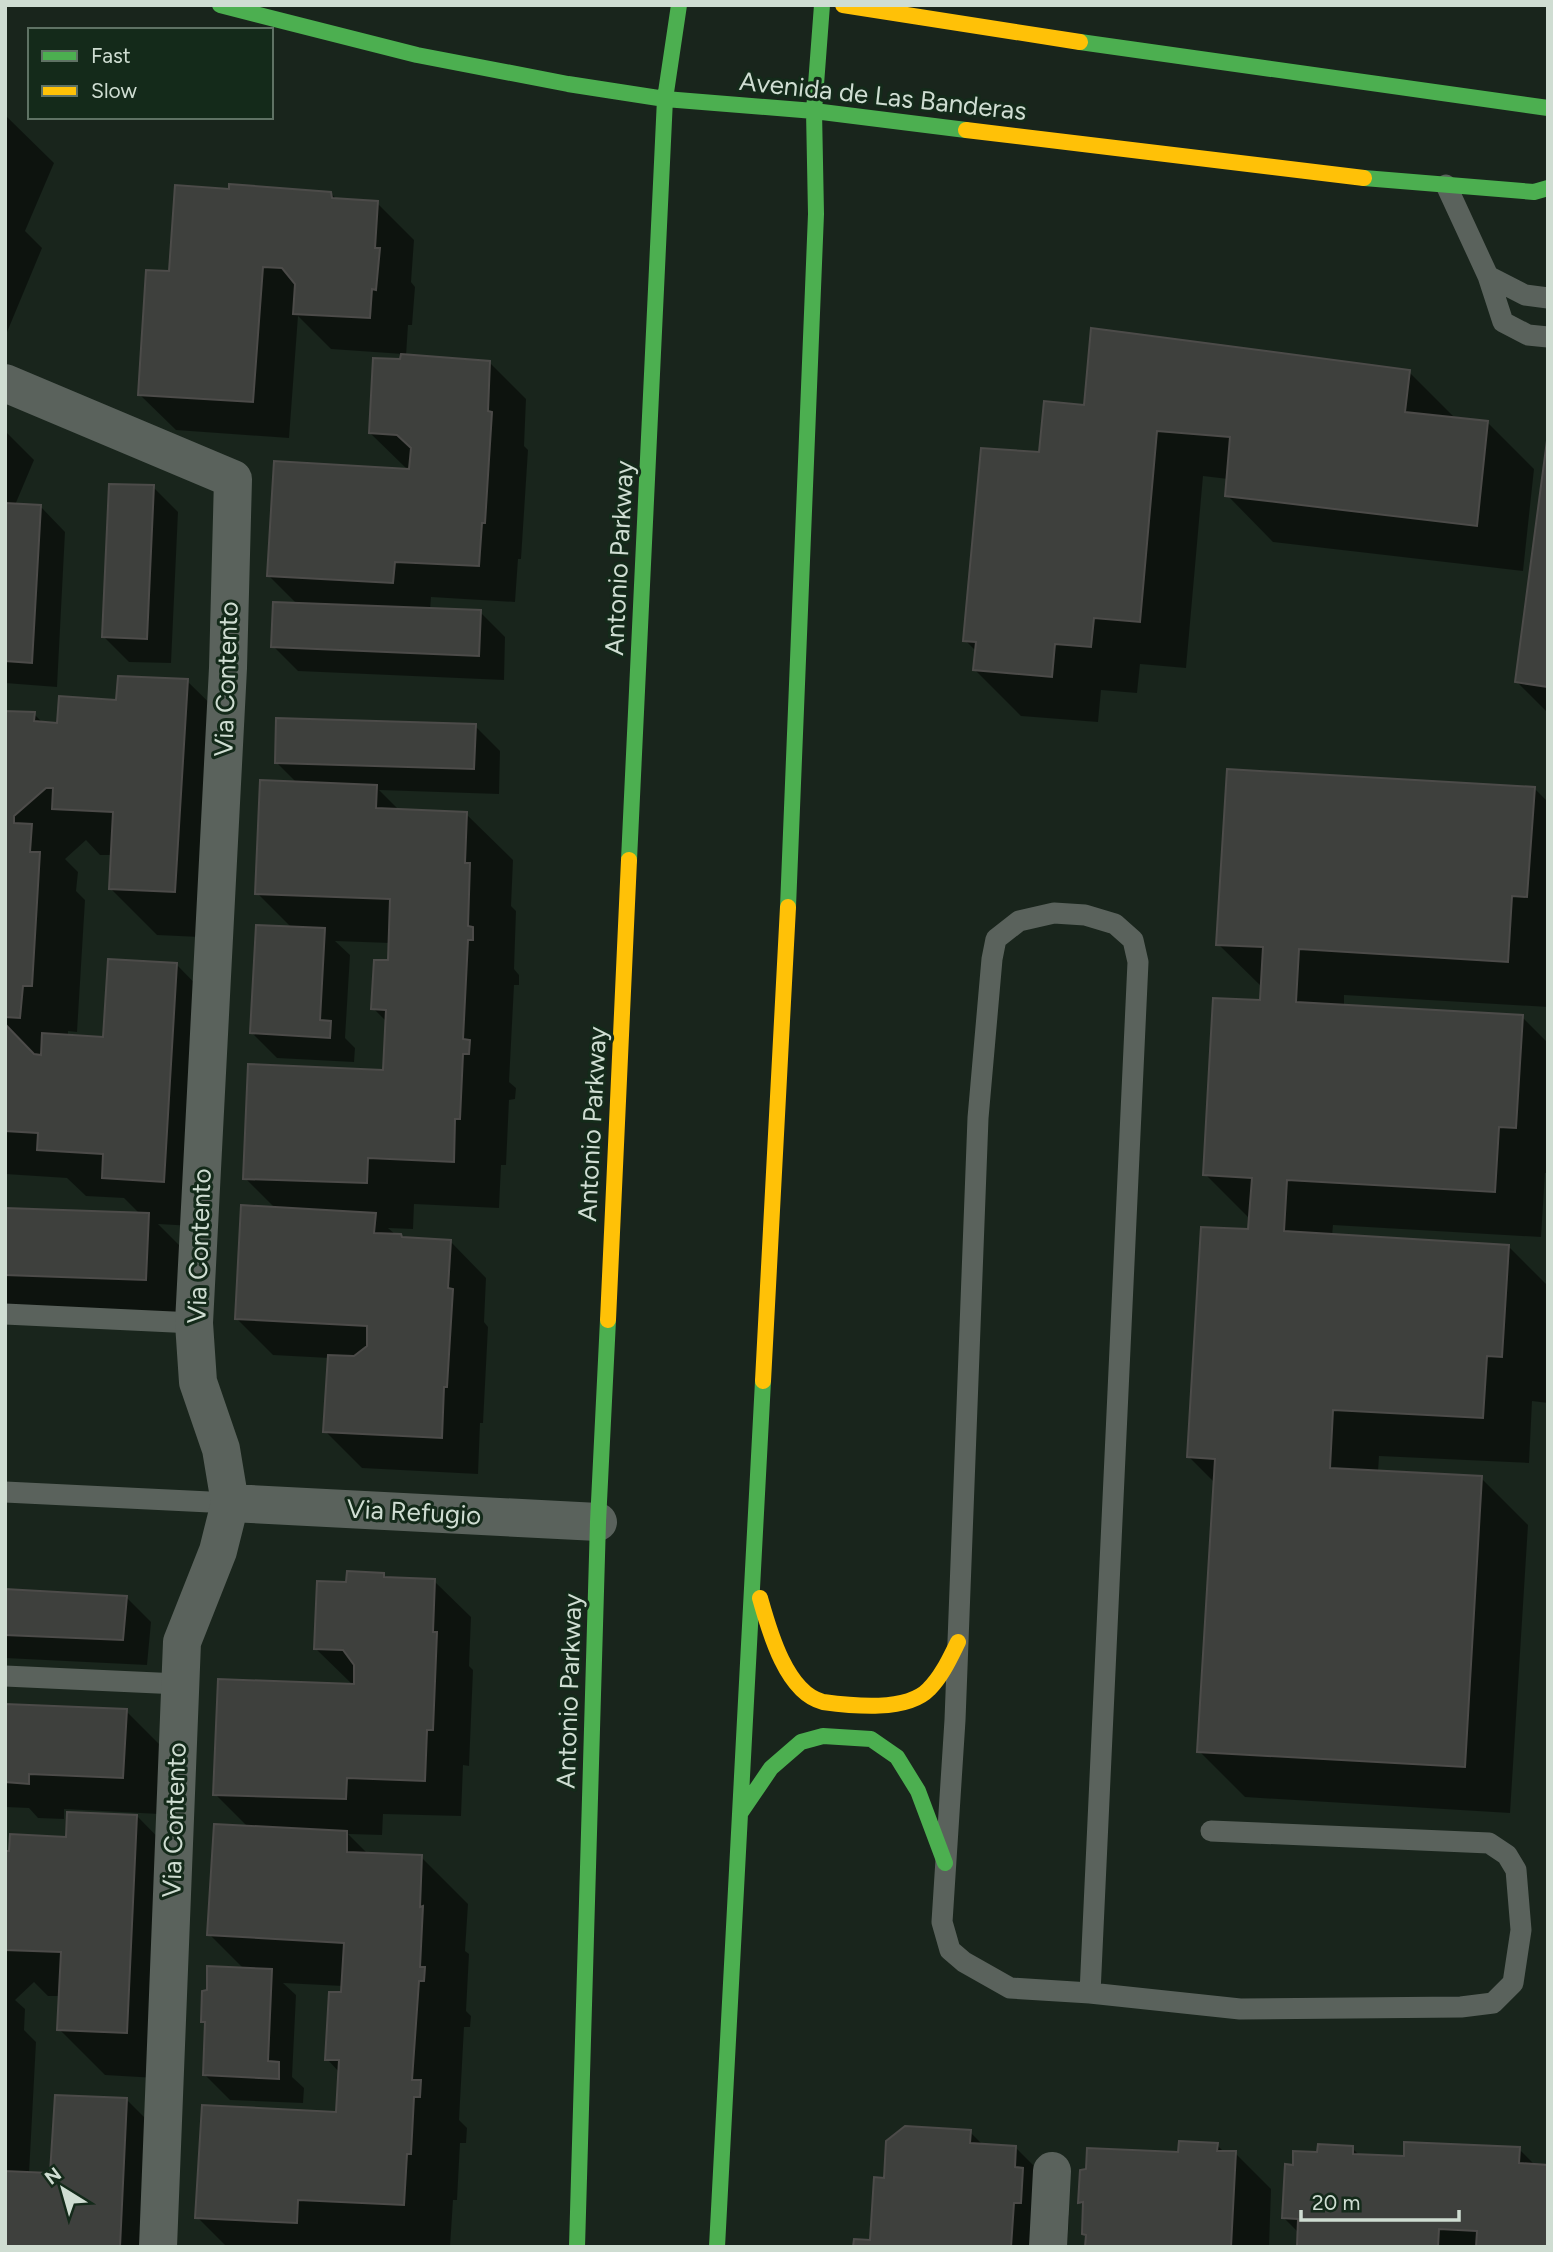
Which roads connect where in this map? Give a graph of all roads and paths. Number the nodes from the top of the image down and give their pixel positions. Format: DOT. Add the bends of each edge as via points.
graph roads {
  1 [pos="220,5"];
  2 [pos="679,5"];
  3 [pos="822,5"];
  4 [pos="843,5"];
  5 [pos="665,99"];
  6 [pos="1548,108"];
  7 [pos="814,111"];
  8 [pos="1446,185"];
  9 [pos="1548,188"];
  10 [pos="1488,276"];
  11 [pos="1548,298"];
  12 [pos="1548,337"];
  13 [pos="5,383"];
  14 [pos="5,1314"];
  15 [pos="194,1323"];
  16 [pos="5,1492"];
  17 [pos="230,1503"];
  18 [pos="598,1522"];
  19 [pos="753,1572"];
  20 [pos="958,1642"];
  21 [pos="5,1676"];
  22 [pos="179,1684"];
  23 [pos="740,1812"];
  24 [pos="1211,1831"];
  25 [pos="946,1863"];
  26 [pos="1090,1993"];
  27 [pos="1052,2171"];
  28 [pos="158,2247"];
  29 [pos="576,2247"];
  30 [pos="717,2247"];
  31 [pos="1048,2247"];
  1 -- 5 [label="main road, Avenida de Las Banderas" via="416,55"];
  2 -- 5 [label="main road, Antonio Parkway"];
  3 -- 7 [label="main road"];
  4 -- 6 [label="main road"];
  5 -- 7 [label="main road, Avenida de Las Banderas"];
  5 -- 18 [label="main road, Antonio Parkway"];
  7 -- 8 [label="main road, Avenida de Las Banderas"];
  7 -- 19 [label="main road" via="815,227 794,794"];
  8 -- 9 [label="main road, Avenida de Las Banderas" via="1534,192"];
  8 -- 10 [label="lane"];
  10 -- 11 [label="lane" via="1525,295"];
  10 -- 12 [label="lane" via="1503,322 1528,335"];
  13 -- 15 [label="street, Via Contento" via="233,479 228,668"];
  14 -- 15 [label="lane"];
  15 -- 17 [label="street, Via Contento" via="198,1382 221,1449"];
  16 -- 17 [label="lane"];
  17 -- 18 [label="street, Via Refugio"];
  17 -- 22 [label="street, Via Contento" via="218,1551 182,1642"];
  18 -- 29 [label="main road, Antonio Parkway"];
  19 -- 20 [label="main road" via="771,1639 794,1681 815,1700 888,1706 918,1701 940,1679"];
  19 -- 23 [label="main road"];
  20 -- 25 [label="lane"];
  20 -- 26 [label="lane" via="978,1118 992,959 996,939 1019,921 1054,912 1085,915 1115,925 1133,940 1138,962"];
  21 -- 22 [label="lane"];
  22 -- 28 [label="street, Via Contento"];
  23 -- 25 [label="main road" via="771,1768 802,1742 822,1736 871,1739 897,1758 918,1791"];
  23 -- 30 [label="main road"];
  24 -- 26 [label="lane" via="1489,1843 1507,1855 1516,1870 1521,1930 1513,1983 1493,2003 1461,2007 1240,2008"];
  25 -- 26 [label="lane" via="942,1922 950,1950 1010,1988"];
  27 -- 31 [label="street"];
}
